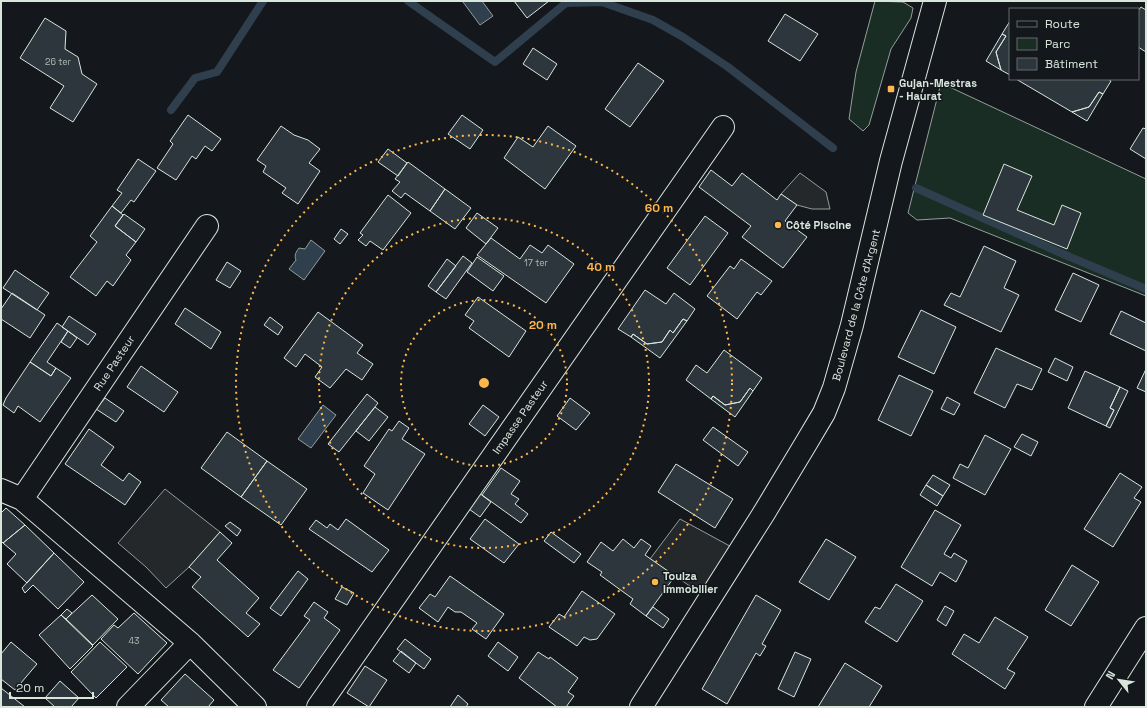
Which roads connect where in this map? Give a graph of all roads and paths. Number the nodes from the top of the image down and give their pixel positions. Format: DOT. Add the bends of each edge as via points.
graph roads {
  1 [pos="935,1"];
  2 [pos="723,127"];
  3 [pos="207,226"];
  4 [pos="1,490"];
  5 [pos="22,499"];
  6 [pos="1146,628"];
  7 [pos="190,643"];
  8 [pos="128,707"];
  9 [pos="255,707"];
  10 [pos="318,707"];
  11 [pos="641,707"];
  12 [pos="1096,707"];
  1 -- 11 [label="street, Boulevard de la Côte d'Argent" via="891,161 852,325 824,413"];
  2 -- 10 [label="street, Impasse Pasteur"];
  3 -- 5 [label="street, Rue Pasteur"];
  4 -- 5 [label="street"];
  5 -- 7 [label="street"];
  6 -- 12 [label="street"];
  7 -- 8 [label="street"];
  7 -- 9 [label="street"];
}
